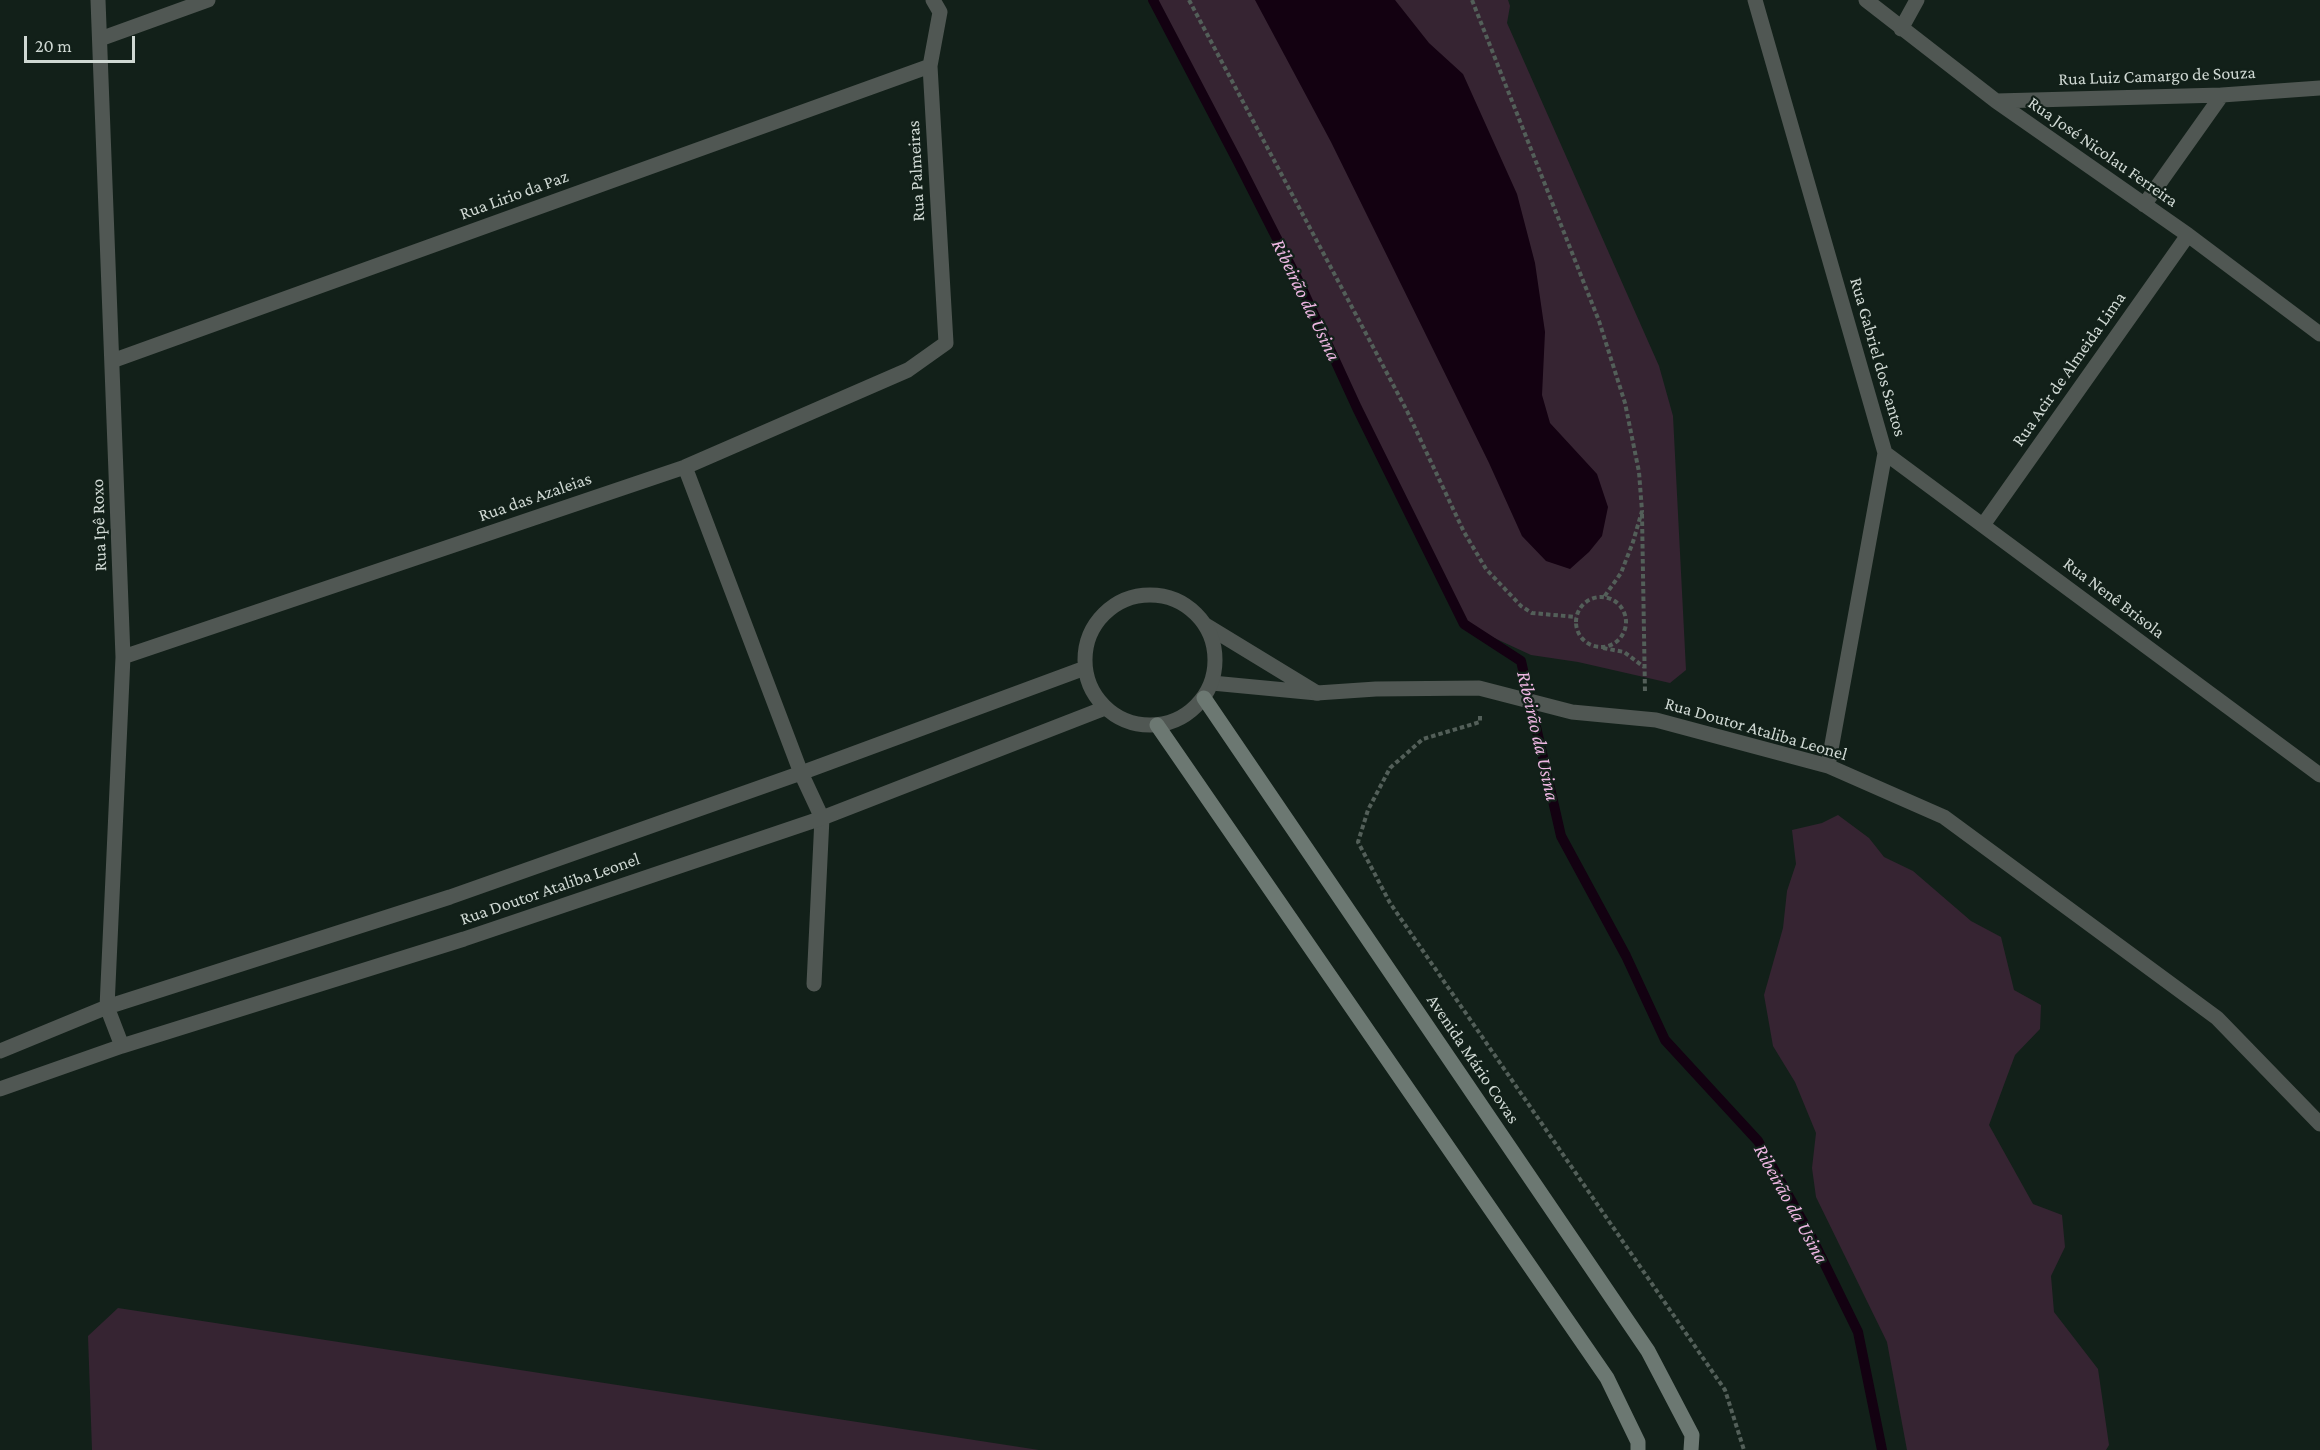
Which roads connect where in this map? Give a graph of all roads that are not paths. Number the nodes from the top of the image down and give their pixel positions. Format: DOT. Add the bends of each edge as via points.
graph roads {
  1 [pos="98,0"];
  2 [pos="208,0"];
  3 [pos="933,0"];
  4 [pos="1755,0"];
  5 [pos="1866,0"];
  6 [pos="1917,0"];
  7 [pos="1901,29"];
  8 [pos="100,39"];
  9 [pos="930,66"];
  10 [pos="2320,88"];
  11 [pos="2222,95"];
  12 [pos="1996,101"];
  13 [pos="2144,205"];
  14 [pos="2188,235"];
  15 [pos="2320,334"];
  16 [pos="946,343"];
  17 [pos="112,361"];
  18 [pos="1885,453"];
  19 [pos="685,467"];
  20 [pos="1983,525"];
  21 [pos="1207,627"];
  22 [pos="123,657"];
  23 [pos="1085,668"];
  24 [pos="1212,683"];
  25 [pos="1317,693"];
  26 [pos="1204,698"];
  27 [pos="1106,708"];
  28 [pos="1157,725"];
  29 [pos="1828,766"];
  30 [pos="801,773"];
  31 [pos="2320,775"];
  32 [pos="822,818"];
  33 [pos="814,984"];
  34 [pos="107,1007"];
  35 [pos="122,1046"];
  36 [pos="0,1051"];
  37 [pos="0,1089"];
  38 [pos="2320,1124"];
  39 [pos="1638,1450"];
  40 [pos="1691,1450"];
  1 -- 8 [label="street, Rua Ipê Roxo"];
  2 -- 8 [label="street"];
  3 -- 9 [label="street, Rua Palmeiras" via="940,12"];
  4 -- 18 [label="street, Rua Gabriel dos Santos"];
  5 -- 7 [label="street, Rua José Nicolau Ferreira"];
  6 -- 7 [label="street"];
  7 -- 12 [label="street, Rua José Nicolau Ferreira"];
  8 -- 17 [label="street, Rua Ipê Roxo"];
  9 -- 16 [label="street, Rua Palmeiras"];
  9 -- 17 [label="street, Rua Lirio da Paz"];
  10 -- 11 [label="street, Rua Luiz Camargo de Souza"];
  11 -- 12 [label="street, Rua Luiz Camargo de Souza"];
  11 -- 13 [label="street"];
  12 -- 13 [label="street, Rua José Nicolau Ferreira"];
  13 -- 14 [label="street, Rua José Nicolau Ferreira"];
  14 -- 15 [label="street, Rua José Nicolau Ferreira"];
  14 -- 20 [label="street, Rua Acir de Almeida Lima"];
  16 -- 19 [label="street, Rua das Azaleias" via="908,370"];
  17 -- 22 [label="street, Rua Ipê Roxo"];
  18 -- 20 [label="street, Rua Nenê Brisola"];
  18 -- 29 [label="street, Rua Gabriel dos Santos"];
  19 -- 22 [label="street, Rua das Azaleias"];
  19 -- 30 [label="street"];
  20 -- 31 [label="street, Rua Nenê Brisola"];
  21 -- 23 [label="street" via="1194,611 1176,600 1156,594 1136,596 1101,617 1090,635"];
  21 -- 24 [label="street" via="1215,646"];
  21 -- 25 [label="street"];
  22 -- 34 [label="street, Rua Ipê Roxo"];
  23 -- 27 [label="street" via="1093,693"];
  23 -- 30 [label="street, Rua Doutor Ataliba Leonel"];
  24 -- 25 [label="street, Rua Doutor Ataliba Leonel"];
  24 -- 26 [label="street"];
  25 -- 29 [label="street, Rua Doutor Ataliba Leonel" via="1479,688 1572,712 1656,720"];
  26 -- 28 [label="street" via="1175,721"];
  26 -- 40 [label="street, Avenida Mário Covas" via="1648,1351 1692,1435"];
  27 -- 28 [label="street" via="1120,718"];
  27 -- 32 [label="street, Rua Doutor Ataliba Leonel"];
  28 -- 39 [label="street" via="1607,1378 1638,1442"];
  29 -- 38 [label="street, Rua Doutor Ataliba Leonel" via="1944,817 2217,1018"];
  30 -- 32 [label="street"];
  30 -- 34 [label="street, Rua Doutor Ataliba Leonel" via="450,897"];
  32 -- 33 [label="street"];
  32 -- 35 [label="street, Rua Doutor Ataliba Leonel" via="464,939"];
  34 -- 35 [label="street, Rua Ipê Roxo"];
  34 -- 36 [label="street, Rua Doutor Ataliba Leonel"];
  35 -- 37 [label="street, Rua Doutor Ataliba Leonel"];
}
